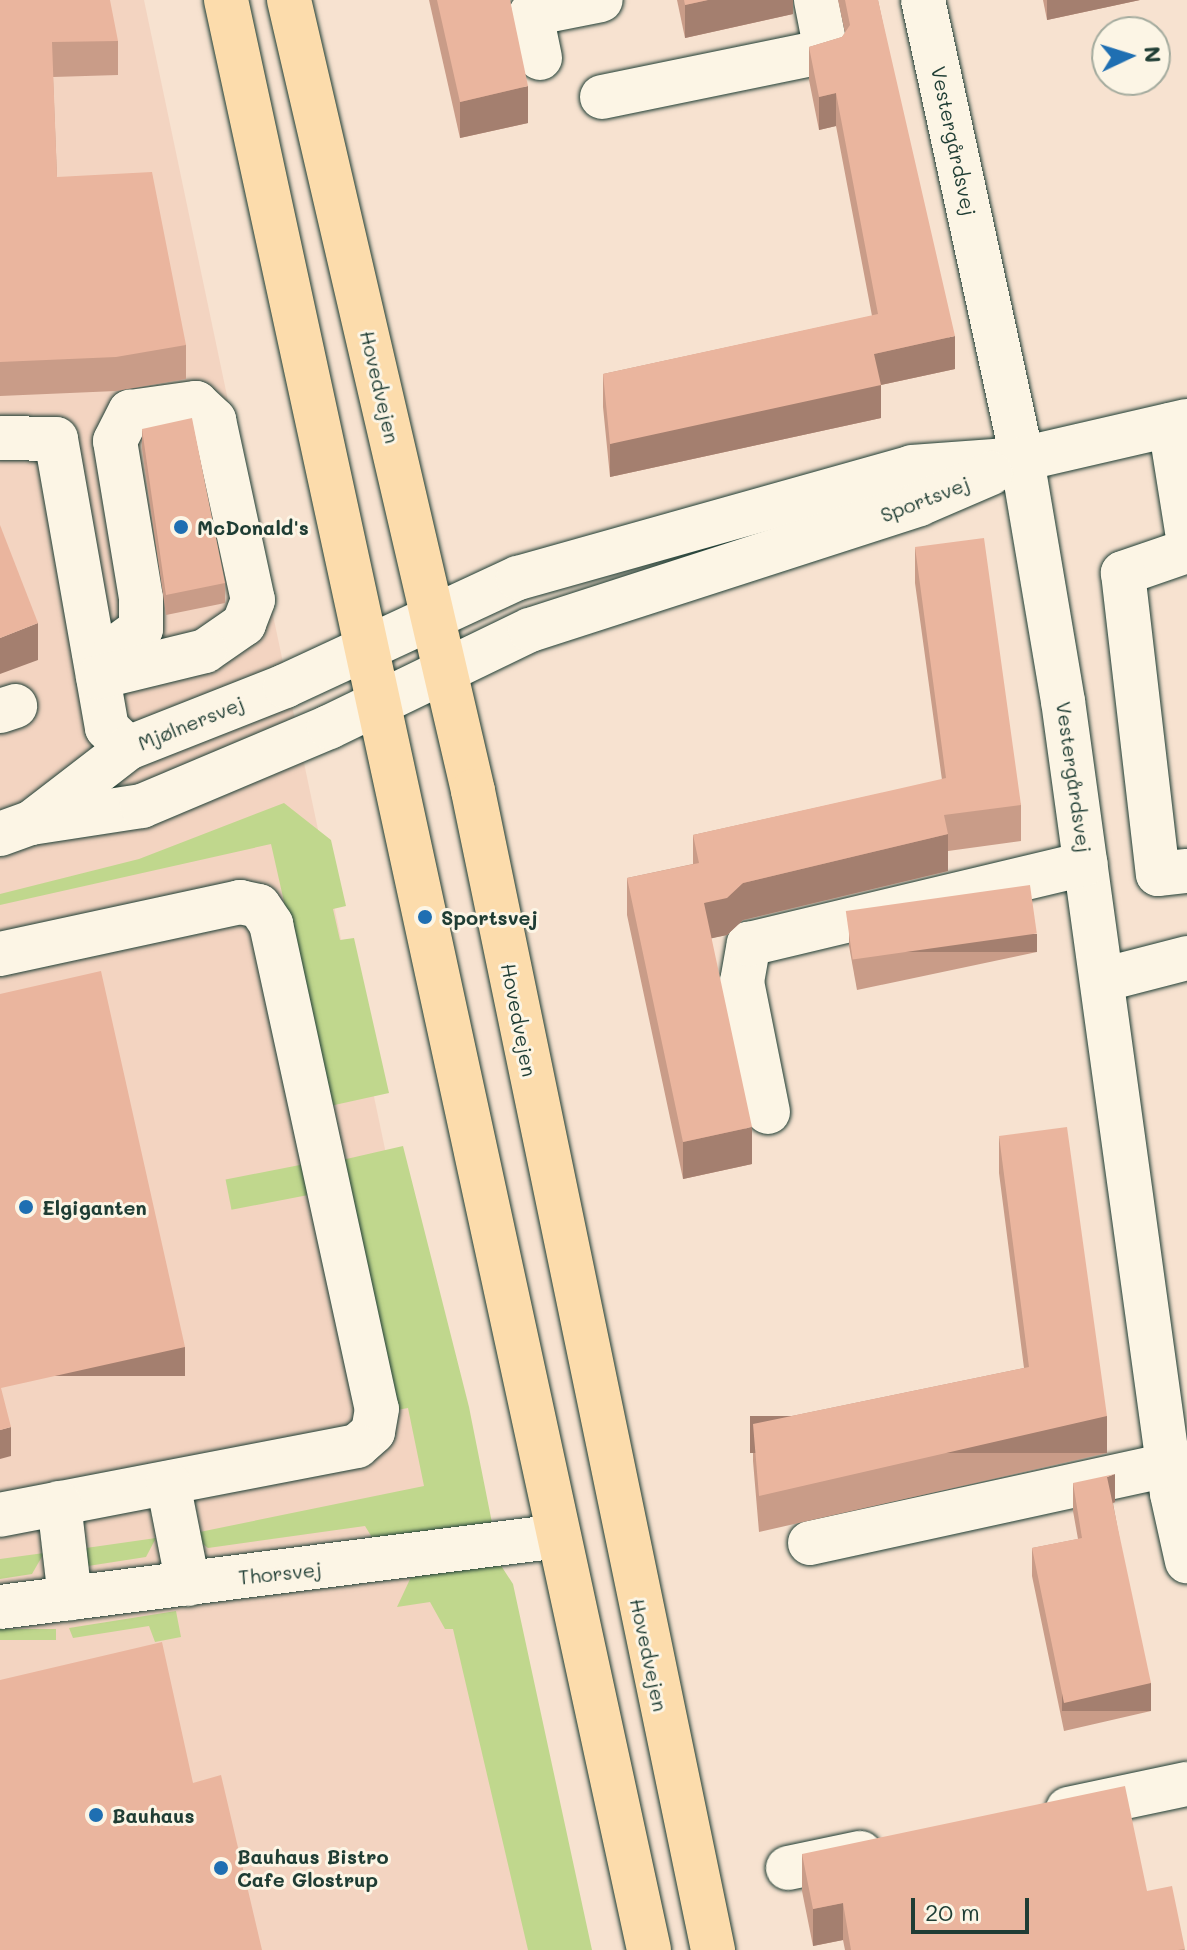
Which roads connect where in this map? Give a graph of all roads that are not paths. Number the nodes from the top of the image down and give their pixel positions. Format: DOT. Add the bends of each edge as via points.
graph roads {
  1 [pos="226,0"];
  2 [pos="289,0"];
  3 [pos="601,0"];
  4 [pos="816,0"];
  5 [pos="923,0"];
  6 [pos="540,58"];
  7 [pos="602,97"];
  8 [pos="1179,423"];
  9 [pos="0,438"];
  10 [pos="1022,459"];
  11 [pos="1187,531"];
  12 [pos="1187,551"];
  13 [pos="433,618"];
  14 [pos="365,649"];
  15 [pos="96,665"];
  16 [pos="445,671"];
  17 [pos="377,703"];
  18 [pos="128,748"];
  19 [pos="16,828"];
  20 [pos="1086,864"];
  21 [pos="1187,871"];
  22 [pos="0,954"];
  23 [pos="1187,958"];
  24 [pos="1102,980"];
  25 [pos="768,1112"];
  26 [pos="168,1483"];
  27 [pos="1176,1483"];
  28 [pos="59,1503"];
  29 [pos="0,1515"];
  30 [pos="559,1536"];
  31 [pos="810,1543"];
  32 [pos="1187,1561"];
  33 [pos="188,1584"];
  34 [pos="70,1598"];
  35 [pos="0,1607"];
  36 [pos="1187,1784"];
  37 [pos="1033,1816"];
  38 [pos="895,1845"];
  39 [pos="788,1868"];
  40 [pos="649,1950"];
  41 [pos="713,1950"];
  1 -- 14 [label="main road"];
  2 -- 13 [label="main road, Hovedvejen"];
  3 -- 6 [label="street" via="531,14"];
  4 -- 7 [label="street" via="826,51"];
  5 -- 10 [label="street, Vestergårdsvej"];
  8 -- 10 [label="street, Sportsvej"];
  8 -- 11 [label="street"];
  9 -- 15 [label="street" via="56,439"];
  10 -- 13 [label="street, Sportsvej" via="912,467 518,578"];
  10 -- 16 [label="street, Sportsvej" via="919,504 530,630"];
  10 -- 20 [label="street, Vestergårdsvej"];
  12 -- 21 [label="street" via="1123,573 1158,874"];
  13 -- 14 [label="street, Sportsvej"];
  13 -- 16 [label="main road, Hovedvejen"];
  14 -- 17 [label="main road"];
  14 -- 18 [label="street, Mjølnersvej"];
  15 -- 15 [label="street" via="205,651 244,624 253,600 214,420 196,403 130,412 115,441 141,598 141,629"];
  15 -- 18 [label="street" via="107,728"];
  16 -- 17 [label="street, Sportsvej"];
  16 -- 41 [label="main road, Hovedvejen"];
  17 -- 19 [label="street, Mjølnersvej" via="142,806"];
  17 -- 30 [label="main road"];
  18 -- 19 [label="street, Mjølnersvej"];
  20 -- 24 [label="street, Vestergårdsvej"];
  20 -- 25 [label="street" via="749,944 742,982"];
  22 -- 26 [label="street" via="240,902 259,906 271,924 376,1422 357,1446"];
  23 -- 24 [label="street"];
  24 -- 27 [label="street, Vestergårdsvej"];
  26 -- 28 [label="street"];
  26 -- 33 [label="street"];
  27 -- 31 [label="street"];
  27 -- 32 [label="street, Vestergårdsvej"];
  28 -- 29 [label="street"];
  28 -- 34 [label="street"];
  30 -- 33 [label="street, Thorsvej"];
  30 -- 40 [label="main road"];
  33 -- 34 [label="street, Thorsvej"];
  34 -- 35 [label="street, Thorsvej"];
  36 -- 37 [label="street"];
  38 -- 39 [label="street"];
}
